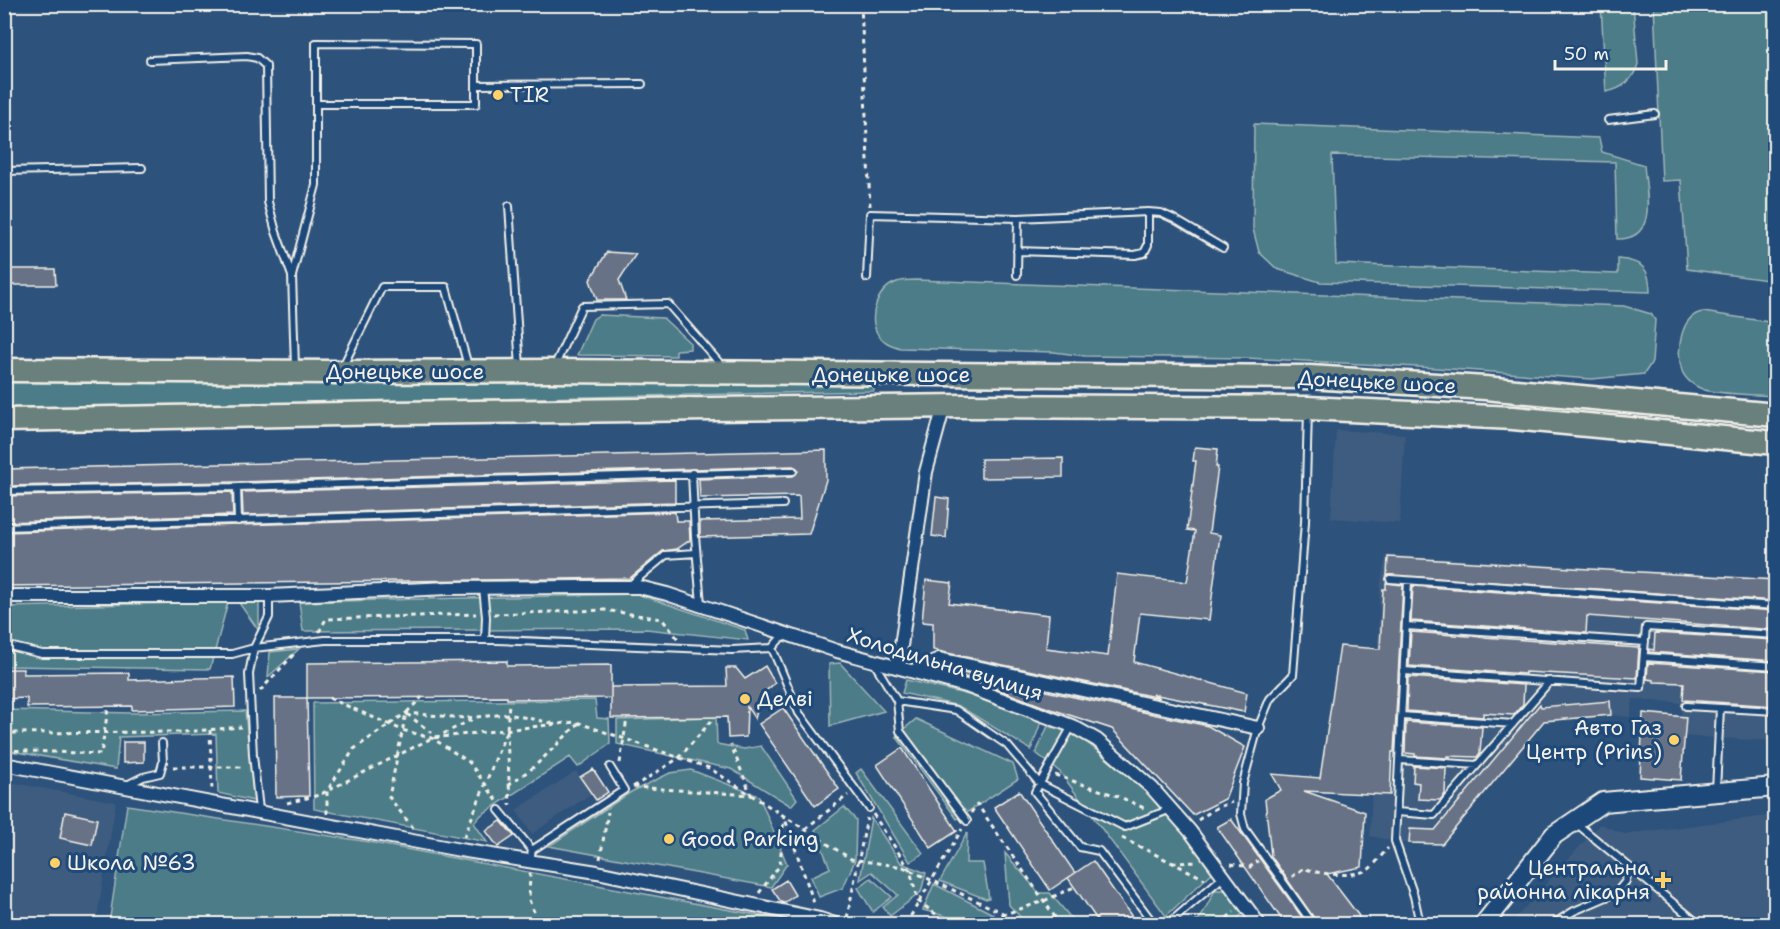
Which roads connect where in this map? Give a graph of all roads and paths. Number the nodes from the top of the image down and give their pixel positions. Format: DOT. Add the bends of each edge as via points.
graph roads {
  1 [pos="861,4"];
  2 [pos="150,60"];
  3 [pos="642,84"];
  4 [pos="476,86"];
  5 [pos="316,104"];
  6 [pos="1655,114"];
  7 [pos="1608,120"];
  8 [pos="142,168"];
  9 [pos="4,171"];
  10 [pos="509,206"];
  11 [pos="1148,212"];
  12 [pos="870,214"];
  13 [pos="1018,218"];
  14 [pos="1223,248"];
  15 [pos="1017,252"];
  16 [pos="1017,275"];
  17 [pos="292,276"];
  18 [pos="867,278"];
  19 [pos="4,370"];
  20 [pos="295,371"];
  21 [pos="520,371"];
  22 [pos="552,371"];
  23 [pos="339,372"];
  24 [pos="470,372"];
  25 [pos="728,374"];
  26 [pos="944,406"];
  27 [pos="1308,408"];
  28 [pos="1776,415"];
  29 [pos="4,420"];
  30 [pos="1776,444"];
  31 [pos="793,471"];
  32 [pos="692,473"];
  33 [pos="237,487"];
  34 [pos="4,491"];
  35 [pos="783,504"];
  36 [pos="693,506"];
  37 [pos="238,521"];
  38 [pos="4,527"];
  39 [pos="696,553"];
  40 [pos="1390,579"];
  41 [pos="1408,581"];
  42 [pos="627,587"];
  43 [pos="483,588"];
  44 [pos="4,596"];
  45 [pos="269,596"];
  46 [pos="701,604"];
  47 [pos="1776,606"];
  48 [pos="477,614"];
  49 [pos="489,614"];
  50 [pos="1406,626"];
  51 [pos="785,633"];
  52 [pos="1776,635"];
  53 [pos="485,640"];
  54 [pos="314,641"];
  55 [pos="306,642"];
  56 [pos="1645,642"];
  57 [pos="4,647"];
  58 [pos="254,648"];
  59 [pos="772,648"];
  60 [pos="686,649"];
  61 [pos="1644,657"];
  62 [pos="873,661"];
  63 [pos="1776,666"];
  64 [pos="898,667"];
  65 [pos="913,671"];
  66 [pos="1404,671"];
  67 [pos="1550,681"];
  68 [pos="422,697"];
  69 [pos="329,698"];
  70 [pos="250,701"];
  71 [pos="897,701"];
  72 [pos="509,703"];
  73 [pos="1686,706"];
  74 [pos="1720,708"];
  75 [pos="108,709"];
  76 [pos="1776,711"];
  77 [pos="406,712"];
  78 [pos="508,714"];
  79 [pos="1402,716"];
  80 [pos="478,717"];
  81 [pos="627,718"];
  82 [pos="579,723"];
  83 [pos="389,724"];
  84 [pos="557,724"];
  85 [pos="1513,724"];
  86 [pos="1072,726"];
  87 [pos="252,727"];
  88 [pos="1258,728"];
  89 [pos="210,730"];
  90 [pos="402,730"];
  91 [pos="507,730"];
  92 [pos="4,732"];
  93 [pos="104,732"];
  94 [pos="434,737"];
  95 [pos="624,738"];
  96 [pos="162,743"];
  97 [pos="732,745"];
  98 [pos="4,750"];
  99 [pos="396,756"];
  100 [pos="1400,760"];
  101 [pos="4,764"];
  102 [pos="1477,765"];
  103 [pos="211,766"];
  104 [pos="162,767"];
  105 [pos="610,767"];
  106 [pos="255,768"];
  107 [pos="1047,773"];
  108 [pos="617,779"];
  109 [pos="1040,783"];
  110 [pos="485,784"];
  111 [pos="508,785"];
  112 [pos="126,786"];
  113 [pos="633,787"];
  114 [pos="1776,787"];
  115 [pos="855,789"];
  116 [pos="327,791"];
  117 [pos="1716,791"];
  118 [pos="751,795"];
  119 [pos="1242,795"];
  120 [pos="213,802"];
  121 [pos="610,802"];
  122 [pos="499,807"];
  123 [pos="869,808"];
  124 [pos="1171,809"];
  125 [pos="259,810"];
  126 [pos="513,812"];
  127 [pos="1397,812"];
  128 [pos="1157,814"];
  129 [pos="784,816"];
  130 [pos="967,821"];
  131 [pos="1574,822"];
  132 [pos="327,823"];
  133 [pos="805,829"];
  134 [pos="1190,831"];
  135 [pos="1120,837"];
  136 [pos="1395,841"];
  137 [pos="424,842"];
  138 [pos="460,850"];
  139 [pos="531,856"];
  140 [pos="1264,857"];
  141 [pos="860,860"];
  142 [pos="1213,862"];
  143 [pos="1172,863"];
  144 [pos="1628,866"];
  145 [pos="910,870"];
  146 [pos="597,872"];
  147 [pos="1293,876"];
  148 [pos="932,880"];
  149 [pos="1219,880"];
  150 [pos="1074,886"];
  151 [pos="918,901"];
  152 [pos="1044,901"];
  153 [pos="1244,903"];
  154 [pos="749,905"];
  155 [pos="1005,914"];
  156 [pos="820,919"];
  157 [pos="539,924"];
  158 [pos="835,924"];
  159 [pos="845,924"];
  160 [pos="906,924"];
  161 [pos="949,924"];
  162 [pos="986,924"];
  163 [pos="1064,924"];
  164 [pos="1154,924"];
  165 [pos="1168,924"];
  166 [pos="1220,924"];
  167 [pos="1259,924"];
  168 [pos="1313,924"];
  169 [pos="1420,924"];
  170 [pos="1484,924"];
  171 [pos="1553,924"];
  172 [pos="1699,924"];
  1 -- 12 [label="path"];
  2 -- 17 [label="lane" via="247,56 266,66 268,202"];
  3 -- 4 [label="lane"];
  4 -- 5 [label="lane" via="476,104"];
  4 -- 5 [label="lane" via="476,44 316,43"];
  5 -- 17 [label="lane" via="316,185"];
  6 -- 7 [label="lane"];
  8 -- 9 [label="lane"];
  10 -- 21 [label="lane"];
  11 -- 13 [label="lane"];
  11 -- 14 [label="lane" via="1174,219"];
  11 -- 15 [label="lane" via="1148,245 1144,253"];
  12 -- 13 [label="lane"];
  12 -- 18 [label="lane"];
  13 -- 15 [label="lane"];
  15 -- 16 [label="lane"];
  17 -- 20 [label="lane"];
  19 -- 20 [label="highway, Донецьке шосе"];
  20 -- 23 [label="highway, Донецьке шосе"];
  21 -- 22 [label="highway, Донецьке шосе"];
  21 -- 24 [label="highway, Донецьке шосе"];
  22 -- 25 [label="highway, Донецьке шосе"];
  22 -- 25 [label="lane" via="582,306 668,304"];
  23 -- 24 [label="highway, Донецьке шосе"];
  23 -- 24 [label="lane" via="382,287 446,287"];
  25 -- 28 [label="highway, Донецьке шосе" via="1310,377 1485,388"];
  26 -- 27 [label="highway, Донецьке шосе"];
  26 -- 29 [label="highway, Донецьке шосе"];
  26 -- 64 [label="street" via="926,472"];
  27 -- 30 [label="highway, Донецьке шосе" via="1513,418"];
  27 -- 88 [label="lane" via="1305,522 1293,675 1270,699"];
  31 -- 32 [label="lane"];
  32 -- 33 [label="lane"];
  32 -- 36 [label="lane"];
  33 -- 34 [label="lane"];
  33 -- 37 [label="lane"];
  35 -- 36 [label="lane"];
  36 -- 37 [label="lane"];
  36 -- 39 [label="lane"];
  37 -- 38 [label="lane"];
  39 -- 42 [label="lane" via="666,555"];
  39 -- 46 [label="lane"];
  40 -- 41 [label="lane"];
  41 -- 47 [label="lane"];
  41 -- 50 [label="lane"];
  42 -- 43 [label="street, Холодильна вулиця"];
  42 -- 46 [label="street, Холодильна вулиця"];
  43 -- 45 [label="street, Холодильна вулиця"];
  43 -- 53 [label="lane"];
  44 -- 45 [label="street, Холодильна вулиця"];
  45 -- 58 [label="lane" via="270,617"];
  46 -- 51 [label="street, Холодильна вулиця"];
  48 -- 54 [label="path" via="326,619"];
  49 -- 60 [label="path" via="605,610 662,619"];
  50 -- 56 [label="lane"];
  50 -- 66 [label="lane"];
  51 -- 59 [label="lane"];
  51 -- 62 [label="street, Холодильна вулиця"];
  52 -- 56 [label="lane" via="1646,627"];
  53 -- 54 [label="lane"];
  53 -- 60 [label="lane"];
  54 -- 55 [label="lane"];
  55 -- 58 [label="lane"];
  55 -- 70 [label="path"];
  56 -- 61 [label="lane"];
  57 -- 58 [label="lane" via="42,654 232,654"];
  58 -- 70 [label="lane" via="249,674"];
  59 -- 60 [label="lane"];
  59 -- 115 [label="lane" via="799,713"];
  61 -- 63 [label="lane"];
  61 -- 67 [label="lane" via="1641,688"];
  62 -- 64 [label="street, Холодильна вулиця"];
  62 -- 71 [label="lane"];
  64 -- 65 [label="street, Холодильна вулиця"];
  65 -- 86 [label="street, Холодильна вулиця" via="1009,701"];
  65 -- 88 [label="street" via="939,659"];
  66 -- 67 [label="lane"];
  66 -- 79 [label="lane"];
  67 -- 85 [label="lane"];
  68 -- 77 [label="path"];
  69 -- 83 [label="path"];
  70 -- 87 [label="lane"];
  71 -- 109 [label="lane" via="956,710 1007,745"];
  71 -- 130 [label="lane" via="900,731"];
  72 -- 78 [label="path"];
  73 -- 74 [label="lane"];
  74 -- 76 [label="lane"];
  74 -- 117 [label="lane"];
  75 -- 93 [label="path"];
  77 -- 80 [label="path"];
  77 -- 83 [label="path"];
  77 -- 90 [label="path"];
  77 -- 94 [label="path"];
  78 -- 80 [label="path"];
  78 -- 84 [label="path"];
  78 -- 91 [label="path"];
  79 -- 85 [label="lane"];
  79 -- 100 [label="lane"];
  80 -- 94 [label="path"];
  81 -- 95 [label="path"];
  82 -- 84 [label="path"];
  82 -- 95 [label="path"];
  82 -- 111 [label="path" via="534,767"];
  83 -- 90 [label="path"];
  83 -- 116 [label="path" via="354,749"];
  84 -- 91 [label="path"];
  85 -- 102 [label="lane"];
  86 -- 107 [label="lane"];
  86 -- 124 [label="street, Холодильна вулиця" via="1096,740"];
  87 -- 89 [label="path"];
  87 -- 106 [label="lane"];
  88 -- 119 [label="lane"];
  89 -- 93 [label="path"];
  89 -- 103 [label="path"];
  90 -- 94 [label="path"];
  90 -- 99 [label="path"];
  91 -- 94 [label="path"];
  91 -- 110 [label="path"];
  91 -- 111 [label="path"];
  92 -- 93 [label="path"];
  93 -- 98 [label="path" via="101,754"];
  94 -- 99 [label="path"];
  94 -- 110 [label="path" via="469,762"];
  95 -- 108 [label="path"];
  95 -- 118 [label="path" via="709,768"];
  96 -- 104 [label="lane"];
  97 -- 118 [label="path"];
  99 -- 116 [label="path"];
  99 -- 137 [label="path" via="389,797"];
  100 -- 102 [label="lane"];
  100 -- 127 [label="lane"];
  101 -- 112 [label="street"];
  102 -- 127 [label="lane" via="1434,815"];
  103 -- 104 [label="path"];
  103 -- 106 [label="path"];
  103 -- 120 [label="path"];
  104 -- 112 [label="lane" via="160,773"];
  105 -- 108 [label="lane"];
  106 -- 125 [label="lane"];
  107 -- 109 [label="lane"];
  107 -- 128 [label="path" via="1120,797"];
  108 -- 139 [label="lane" via="624,790"];
  109 -- 128 [label="lane" via="1125,827"];
  109 -- 164 [label="lane" via="1035,792 1080,846 1099,851"];
  110 -- 122 [label="path"];
  110 -- 138 [label="path"];
  111 -- 126 [label="path" via="508,803"];
  112 -- 120 [label="street"];
  113 -- 118 [label="path"];
  114 -- 117 [label="street"];
  115 -- 123 [label="lane"];
  115 -- 133 [label="path"];
  116 -- 125 [label="path"];
  116 -- 132 [label="path"];
  117 -- 131 [label="street" via="1603,802"];
  118 -- 129 [label="path"];
  119 -- 134 [label="path" via="1197,821"];
  119 -- 140 [label="lane" via="1245,829"];
  120 -- 125 [label="street"];
  121 -- 146 [label="path"];
  122 -- 139 [label="lane"];
  123 -- 141 [label="path"];
  123 -- 145 [label="path"];
  124 -- 128 [label="lane"];
  124 -- 134 [label="street, Холодильна вулиця"];
  125 -- 132 [label="street"];
  127 -- 136 [label="lane"];
  129 -- 133 [label="path"];
  129 -- 154 [label="path" via="780,864"];
  129 -- 156 [label="path"];
  130 -- 148 [label="path"];
  130 -- 152 [label="path" via="977,804"];
  131 -- 144 [label="lane"];
  131 -- 170 [label="street" via="1554,835"];
  132 -- 137 [label="street"];
  133 -- 141 [label="path" via="851,859"];
  134 -- 142 [label="street, Холодильна вулиця"];
  135 -- 143 [label="path"];
  136 -- 147 [label="path" via="1368,869 1324,875 1304,868"];
  136 -- 169 [label="lane"];
  137 -- 138 [label="street"];
  138 -- 139 [label="street"];
  139 -- 146 [label="street"];
  139 -- 157 [label="path" via="529,900"];
  140 -- 142 [label="path" via="1250,867"];
  140 -- 168 [label="lane"];
  141 -- 145 [label="path"];
  141 -- 159 [label="path"];
  142 -- 143 [label="path"];
  142 -- 149 [label="street, Холодильна вулиця"];
  143 -- 149 [label="path"];
  144 -- 171 [label="lane" via="1626,881 1616,893"];
  144 -- 172 [label="lane"];
  145 -- 148 [label="path"];
  145 -- 151 [label="path"];
  146 -- 154 [label="street"];
  148 -- 151 [label="path"];
  148 -- 155 [label="path"];
  149 -- 153 [label="street, Холодильна вулиця"];
  149 -- 165 [label="lane"];
  150 -- 152 [label="path"];
  151 -- 160 [label="path"];
  151 -- 161 [label="path"];
  152 -- 155 [label="path"];
  152 -- 163 [label="path"];
  153 -- 166 [label="path"];
  153 -- 167 [label="street, Холодильна вулиця"];
  154 -- 156 [label="street"];
  155 -- 162 [label="path"];
  156 -- 158 [label="street"];
}
